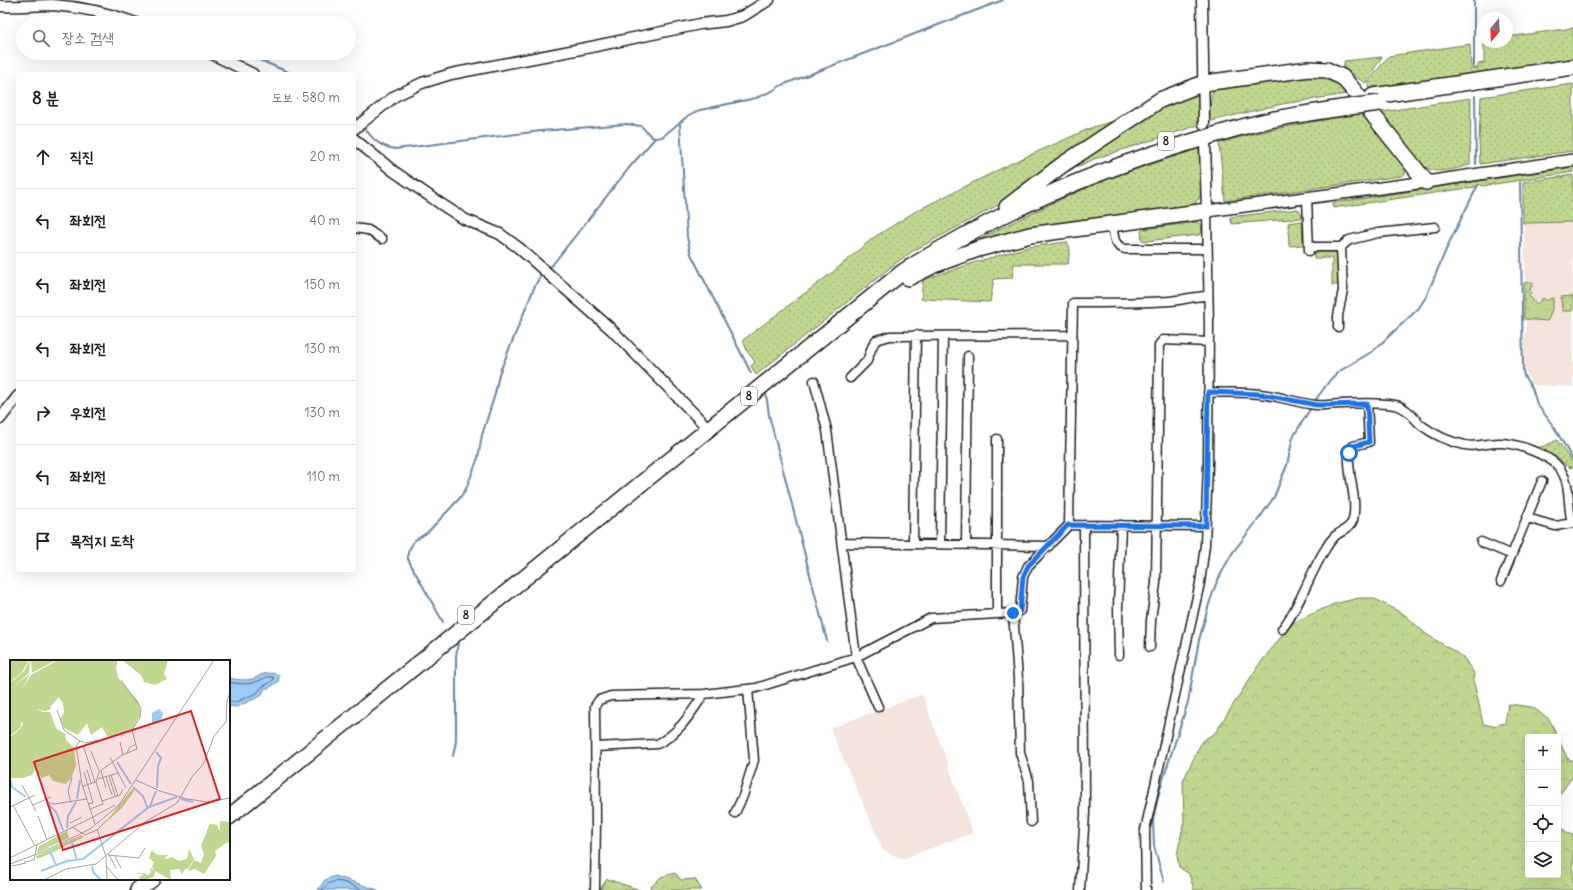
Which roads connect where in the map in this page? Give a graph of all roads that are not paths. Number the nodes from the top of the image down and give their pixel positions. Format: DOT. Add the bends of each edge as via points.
graph roads {
  1 [pos="769,0"];
  2 [pos="1202,0"];
  3 [pos="0,6"];
  4 [pos="116,16"];
  5 [pos="224,60"];
  6 [pos="1573,68"];
  7 [pos="249,72"];
  8 [pos="1573,75"];
  9 [pos="1204,83"];
  10 [pos="1377,99"];
  11 [pos="1338,105"];
  12 [pos="1204,124"];
  13 [pos="356,127"];
  14 [pos="356,140"];
  15 [pos="1205,142"];
  16 [pos="1573,160"];
  17 [pos="1426,182"];
  18 [pos="1307,198"];
  19 [pos="1005,208"];
  20 [pos="1207,211"];
  21 [pos="1112,224"];
  22 [pos="1435,226"];
  23 [pos="356,228"];
  24 [pos="382,239"];
  25 [pos="1341,247"];
  26 [pos="1207,249"];
  27 [pos="1208,296"];
  28 [pos="870,297"];
  29 [pos="1338,327"];
  30 [pos="916,335"];
  31 [pos="1072,335"];
  32 [pos="943,336"];
  33 [pos="1209,342"];
  34 [pos="968,356"];
  35 [pos="850,378"];
  36 [pos="814,381"];
  37 [pos="1208,392"];
  38 [pos="16,399"];
  39 [pos="1367,404"];
  40 [pos="0,419"];
  41 [pos="703,423"];
  42 [pos="997,439"];
  43 [pos="1542,481"];
  44 [pos="1527,518"];
  45 [pos="1572,523"];
  46 [pos="1068,525"];
  47 [pos="1084,525"];
  48 [pos="1121,525"];
  49 [pos="1156,525"];
  50 [pos="1206,526"];
  51 [pos="1481,542"];
  52 [pos="842,543"];
  53 [pos="913,543"];
  54 [pos="940,544"];
  55 [pos="966,544"];
  56 [pos="996,544"];
  57 [pos="1048,546"];
  58 [pos="1512,555"];
  59 [pos="1501,581"];
  60 [pos="1013,613"];
  61 [pos="997,614"];
  62 [pos="1282,629"];
  63 [pos="1150,647"];
  64 [pos="1119,655"];
  65 [pos="856,657"];
  66 [pos="748,689"];
  67 [pos="704,694"];
  68 [pos="878,707"];
  69 [pos="596,747"];
  70 [pos="230,807"];
  71 [pos="735,813"];
  72 [pos="230,816"];
  73 [pos="1031,822"];
  74 [pos="139,880"];
  75 [pos="151,880"];
  76 [pos="126,890"];
  77 [pos="138,890"];
  78 [pos="595,890"];
  79 [pos="1080,890"];
  80 [pos="1146,890"];
  1 -- 13 [label="street" via="743,16 726,21 700,24 422,82 395,96"];
  2 -- 9 [label="street"];
  3 -- 4 [label="street" via="52,5 84,8"];
  5 -- 7 [label="street"];
  6 -- 10 [label="highway, 8"];
  8 -- 10 [label="highway, 8"];
  9 -- 12 [label="street"];
  9 -- 17 [label="highway" via="1309,69 1327,70 1342,77 1351,87"];
  9 -- 19 [label="highway" via="1160,100 1062,165"];
  10 -- 11 [label="highway, 8"];
  11 -- 19 [label="highway, 8" via="1266,114 1140,149"];
  11 -- 28 [label="highway, 8" via="1209,136 1093,175 1035,200 934,252"];
  14 -- 41 [label="street" via="392,170 438,202 464,219 500,234 519,248 611,329"];
  15 -- 20 [label="street"];
  16 -- 17 [label="main road"];
  17 -- 18 [label="main road"];
  18 -- 20 [label="main road"];
  18 -- 25 [label="street" via="1309,249"];
  19 -- 41 [label="highway, 8" via="931,244 899,266"];
  20 -- 21 [label="highway"];
  20 -- 26 [label="street"];
  21 -- 26 [label="street" via="1115,244 1125,249"];
  21 -- 28 [label="highway" via="1030,235 978,249 934,265"];
  22 -- 25 [label="street" via="1378,233 1349,240"];
  23 -- 24 [label="street" via="368,230"];
  25 -- 29 [label="street" via="1343,290"];
  26 -- 27 [label="street"];
  27 -- 31 [label="street" via="1179,301 1073,303"];
  27 -- 33 [label="street"];
  28 -- 72 [label="highway, 8"];
  30 -- 32 [label="street"];
  30 -- 35 [label="street" via="890,336 876,340 867,361"];
  30 -- 53 [label="street"];
  31 -- 32 [label="street"];
  31 -- 46 [label="street"];
  32 -- 54 [label="street"];
  33 -- 37 [label="street"];
  33 -- 49 [label="street" via="1163,340 1159,345"];
  34 -- 55 [label="street"];
  36 -- 52 [label="street" via="827,430"];
  37 -- 39 [label="street" via="1260,394 1314,404"];
  37 -- 50 [label="street"];
  38 -- 40 [label="street"];
  39 -- 45 [label="street" via="1396,405 1406,410 1433,433 1463,445 1517,445 1556,464 1566,474 1571,492 1569,514"];
  39 -- 62 [label="street" via="1369,442 1354,446 1349,453 1352,523 1326,548 1292,616"];
  41 -- 70 [label="highway, 8"];
  42 -- 56 [label="street"];
  43 -- 44 [label="street"];
  44 -- 45 [label="street" via="1555,526"];
  44 -- 58 [label="street"];
  46 -- 47 [label="street"];
  46 -- 57 [label="street"];
  47 -- 48 [label="street"];
  47 -- 79 [label="street" via="1086,813"];
  48 -- 49 [label="street"];
  48 -- 64 [label="street"];
  49 -- 50 [label="street"];
  49 -- 63 [label="street" via="1156,583 1150,620"];
  50 -- 80 [label="street" via="1200,583 1145,830"];
  51 -- 58 [label="street"];
  52 -- 53 [label="street"];
  52 -- 65 [label="street"];
  53 -- 54 [label="street"];
  54 -- 55 [label="street"];
  55 -- 56 [label="street"];
  56 -- 57 [label="street"];
  56 -- 61 [label="street"];
  57 -- 60 [label="street" via="1028,566 1023,577 1020,611"];
  58 -- 59 [label="street"];
  60 -- 61 [label="street"];
  60 -- 73 [label="street" via="1020,753 1029,781"];
  61 -- 65 [label="street" via="931,618"];
  65 -- 66 [label="street"];
  65 -- 68 [label="street"];
  66 -- 67 [label="street"];
  66 -- 71 [label="street" via="754,760"];
  67 -- 69 [label="street" via="679,729 657,744"];
  67 -- 69 [label="street" via="611,696 599,700 595,706"];
  69 -- 78 [label="street"];
  74 -- 76 [label="highway"];
  75 -- 77 [label="highway"];
}
